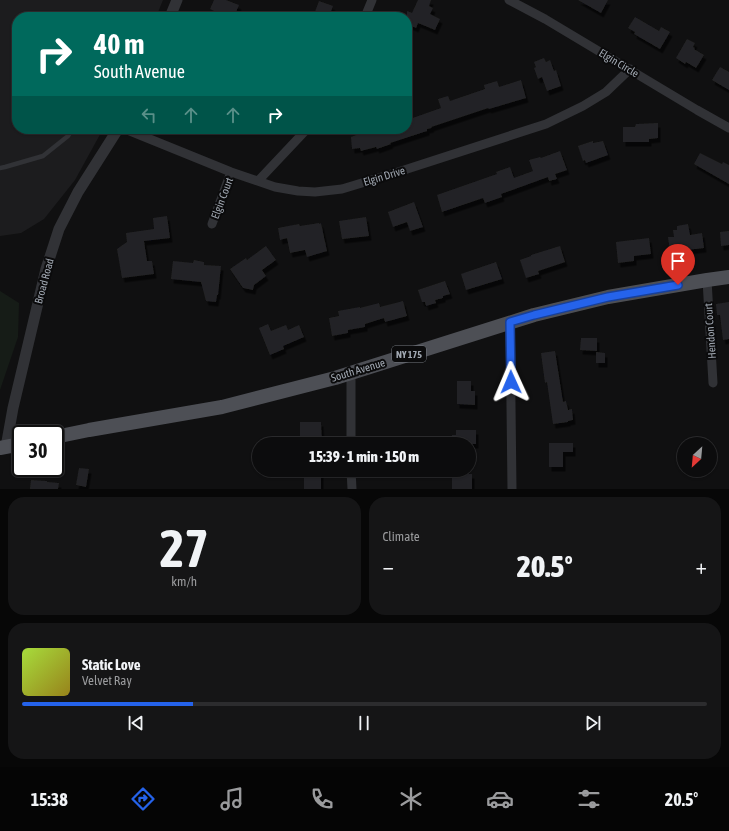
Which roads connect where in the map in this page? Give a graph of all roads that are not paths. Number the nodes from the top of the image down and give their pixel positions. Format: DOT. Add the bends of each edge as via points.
graph roads {
  1 [pos="177,0"];
  2 [pos="372,0"];
  3 [pos="509,0"];
  4 [pos="172,12"];
  5 [pos="367,12"];
  6 [pos="630,69"];
  7 [pos="729,128"];
  8 [pos="69,134"];
  9 [pos="115,134"];
  10 [pos="138,134"];
  11 [pos="302,134"];
  12 [pos="0,168"];
  13 [pos="232,172"];
  14 [pos="258,181"];
  15 [pos="212,224"];
  16 [pos="729,276"];
  17 [pos="707,280"];
  18 [pos="510,322"];
  19 [pos="351,372"];
  20 [pos="713,382"];
  21 [pos="64,435"];
  22 [pos="351,437"];
  23 [pos="3,448"];
  24 [pos="352,477"];
  25 [pos="352,489"];
  26 [pos="512,489"];
  1 -- 4 [label="street"];
  2 -- 5 [label="street"];
  3 -- 6 [label="street, Elgin Circle" via="545,18"];
  6 -- 7 [label="street, Elgin Circle"];
  6 -- 14 [label="street, Elgin Drive" via="606,92 546,124 398,172 342,188 315,192 275,187"];
  8 -- 12 [label="lane" via="42,156"];
  9 -- 23 [label="street, Broad Road" via="78,192 59,229 46,269"];
  10 -- 13 [label="street, Elgin Drive"];
  11 -- 14 [label="street"];
  13 -- 14 [label="street, Elgin Drive"];
  13 -- 15 [label="street, Elgin Court"];
  16 -- 17 [label="main road, South Avenue / NY 175"];
  17 -- 18 [label="main road, South Avenue / NY 175" via="608,297"];
  17 -- 20 [label="street, Hendon Court"];
  18 -- 19 [label="main road, South Avenue / NY 175"];
  18 -- 26 [label="street"];
  19 -- 21 [label="main road, South Avenue / NY 175" via="222,407"];
  19 -- 22 [label="street"];
  24 -- 25 [label="street"];
}
